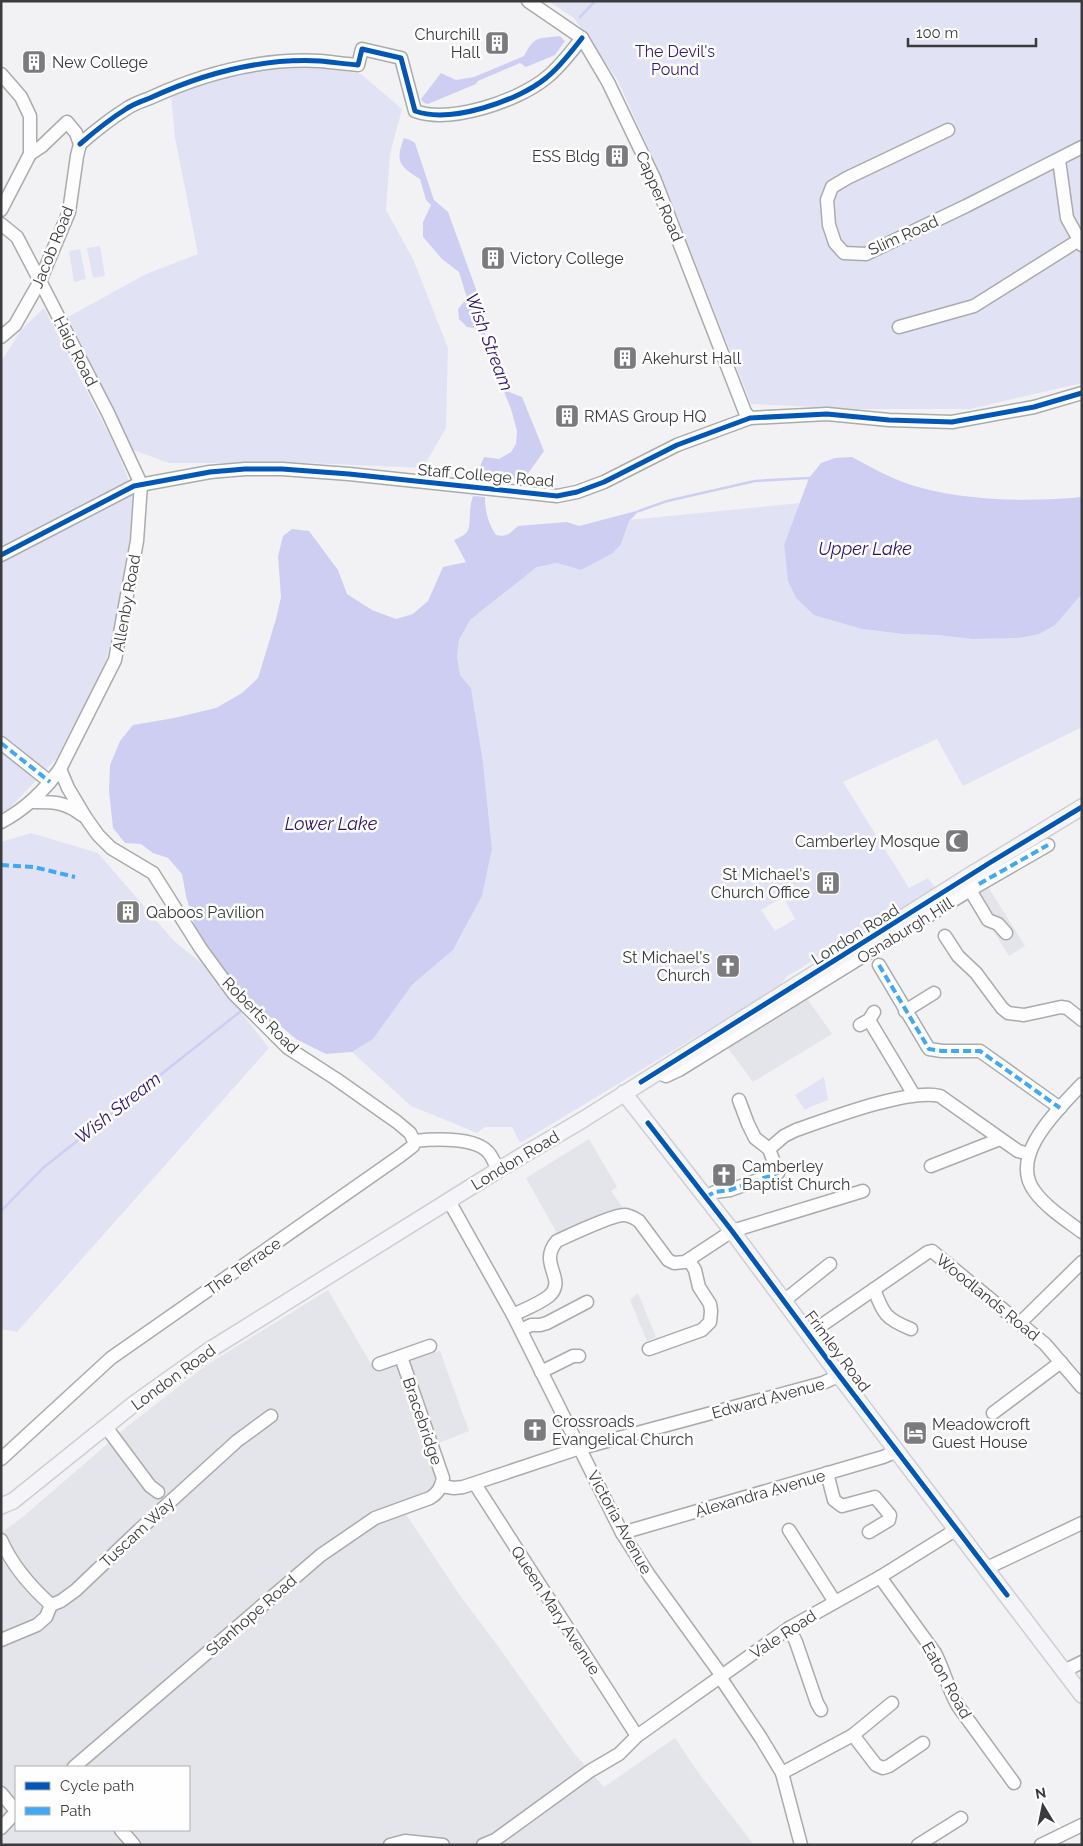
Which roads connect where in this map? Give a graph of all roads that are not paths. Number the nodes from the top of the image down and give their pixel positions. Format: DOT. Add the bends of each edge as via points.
graph roads {
  1 [pos="528,1"];
  2 [pos="582,38"];
  3 [pos="1,74"];
  4 [pos="948,130"];
  5 [pos="80,144"];
  6 [pos="1082,147"];
  7 [pos="30,154"];
  8 [pos="1059,160"];
  9 [pos="1,210"];
  10 [pos="1,224"];
  11 [pos="1080,242"];
  12 [pos="40,281"];
  13 [pos="899,327"];
  14 [pos="1,337"];
  15 [pos="1082,394"];
  16 [pos="750,418"];
  17 [pos="141,484"];
  18 [pos="1,555"];
  19 [pos="1,743"];
  20 [pos="60,769"];
  21 [pos="50,782"];
  22 [pos="31,802"];
  23 [pos="1082,807"];
  24 [pos="86,818"];
  25 [pos="1,822"];
  26 [pos="1048,845"];
  27 [pos="972,885"];
  28 [pos="1006,933"];
  29 [pos="946,945"];
  30 [pos="879,965"];
  31 [pos="934,993"];
  32 [pos="905,1011"];
  33 [pos="868,1019"];
  34 [pos="1082,1020"];
  35 [pos="1082,1084"];
  36 [pos="624,1093"];
  37 [pos="914,1095"];
  38 [pos="738,1100"];
  39 [pos="1060,1108"];
  40 [pos="1000,1139"];
  41 [pos="414,1142"];
  42 [pos="769,1149"];
  43 [pos="1029,1154"];
  44 [pos="931,1166"];
  45 [pos="498,1170"];
  46 [pos="863,1191"];
  47 [pos="706,1197"];
  48 [pos="450,1201"];
  49 [pos="732,1230"];
  50 [pos="1082,1232"];
  51 [pos="689,1260"];
  52 [pos="1082,1262"];
  53 [pos="830,1264"];
  54 [pos="874,1289"];
  55 [pos="784,1300"];
  56 [pos="587,1302"];
  57 [pos="513,1315"];
  58 [pos="1020,1323"];
  59 [pos="911,1329"];
  60 [pos="521,1330"];
  61 [pos="809,1334"];
  62 [pos="430,1346"];
  63 [pos="649,1349"];
  64 [pos="579,1356"];
  65 [pos="401,1357"];
  66 [pos="1061,1362"];
  67 [pos="379,1364"];
  68 [pos="541,1372"];
  69 [pos="840,1375"];
  70 [pos="1082,1388"];
  71 [pos="993,1413"];
  72 [pos="271,1416"];
  73 [pos="106,1427"];
  74 [pos="579,1448"];
  75 [pos="897,1451"];
  76 [pos="1,1459"];
  77 [pos="827,1473"];
  78 [pos="475,1484"];
  79 [pos="441,1486"];
  80 [pos="158,1492"];
  81 [pos="7,1504"];
  82 [pos="1,1516"];
  83 [pos="1082,1523"];
  84 [pos="957,1529"];
  85 [pos="788,1530"];
  86 [pos="869,1532"];
  87 [pos="622,1533"];
  88 [pos="1,1540"];
  89 [pos="5,1554"];
  90 [pos="987,1568"];
  91 [pos="880,1577"];
  92 [pos="834,1602"];
  93 [pos="52,1605"];
  94 [pos="789,1628"];
  95 [pos="1,1640"];
  96 [pos="1082,1662"];
  97 [pos="1064,1671"];
  98 [pos="721,1676"];
  99 [pos="1082,1695"];
  100 [pos="892,1703"];
  101 [pos="821,1710"];
  102 [pos="852,1735"];
  103 [pos="636,1737"];
  104 [pos="923,1743"];
  105 [pos="75,1766"];
  106 [pos="782,1773"];
  107 [pos="1014,1783"];
  108 [pos="1,1793"];
  109 [pos="15,1810"];
  110 [pos="15,1812"];
  111 [pos="961,1818"];
  112 [pos="1082,1825"];
  113 [pos="1,1828"];
  114 [pos="122,1831"];
  115 [pos="134,1845"];
  116 [pos="390,1845"];
  117 [pos="443,1845"];
  118 [pos="483,1845"];
  119 [pos="800,1845"];
  120 [pos="918,1845"];
  121 [pos="1041,1845"];
  1 -- 2 [label="street, Capper Road"];
  2 -- 5 [label="street" via="558,67 540,82 512,97 474,110 431,116 414,111 401,58 362,49 358,65 284,62 202,77 127,108"];
  2 -- 16 [label="street, Capper Road" via="608,82 654,178"];
  3 -- 7 [label="street" via="21,97 30,116"];
  4 -- 8 [label="street, Slim Road" via="832,187 827,200 829,225 835,243 844,254 866,254"];
  5 -- 7 [label="street" via="76,133 66,122"];
  5 -- 12 [label="street, Jacob Road" via="69,212"];
  6 -- 8 [label="street, Slim Road"];
  7 -- 9 [label="street"];
  8 -- 11 [label="street" via="1067,218"];
  10 -- 12 [label="street, Haig Road" via="16,237"];
  11 -- 13 [label="street" via="974,306"];
  12 -- 14 [label="street, Jacob Road" via="15,325"];
  12 -- 17 [label="street, Haig Road"];
  15 -- 16 [label="street, Staff College Road" via="1034,407 952,422 827,414"];
  16 -- 17 [label="street, Staff College Road" via="677,445 604,482 557,496 350,474 264,469 210,472"];
  17 -- 18 [label="street, Staff College Road"];
  17 -- 20 [label="street, Allenby Road" via="137,541 115,660"];
  19 -- 21 [label="street"];
  20 -- 21 [label="street"];
  20 -- 24 [label="street"];
  21 -- 22 [label="street"];
  22 -- 24 [label="street" via="71,806"];
  22 -- 25 [label="street"];
  23 -- 27 [label="main road, London Road"];
  24 -- 41 [label="street, Roberts Road" via="111,848 153,873 234,994 288,1048 397,1122 410,1133"];
  26 -- 27 [label="street"];
  27 -- 28 [label="street" via="988,920 998,924"];
  27 -- 36 [label="main road, London Road"];
  29 -- 34 [label="street" via="976,973 1008,1013 1024,1015 1061,1007"];
  30 -- 32 [label="street"];
  31 -- 32 [label="street"];
  32 -- 39 [label="street" via="929,1049 980,1051"];
  33 -- 37 [label="street"];
  35 -- 39 [label="street"];
  36 -- 45 [label="main road, London Road"];
  36 -- 47 [label="main road, Frimley Road"];
  37 -- 40 [label="street" via="940,1096"];
  37 -- 42 [label="street" via="822,1115 789,1133"];
  38 -- 42 [label="street" via="755,1138"];
  39 -- 43 [label="street"];
  40 -- 43 [label="street"];
  40 -- 44 [label="street"];
  41 -- 45 [label="street" via="465,1141 479,1144 489,1152"];
  41 -- 76 [label="street, The Terrace" via="400,1156 111,1358"];
  42 -- 47 [label="street" via="778,1173"];
  43 -- 50 [label="street" via="1028,1175 1035,1192"];
  45 -- 48 [label="main road, London Road"];
  46 -- 49 [label="street"];
  47 -- 49 [label="main road, Frimley Road"];
  48 -- 57 [label="street, Victoria Avenue"];
  48 -- 73 [label="main road, London Road" via="208,1351"];
  49 -- 51 [label="street"];
  49 -- 55 [label="main road, Frimley Road"];
  51 -- 57 [label="street" via="674,1263 662,1253 639,1221 627,1215 616,1217 557,1241 549,1254 556,1284 552,1292"];
  51 -- 63 [label="street" via="710,1304 710,1322 702,1330"];
  52 -- 58 [label="street"];
  53 -- 55 [label="street"];
  54 -- 58 [label="street, Woodlands Road" via="932,1251"];
  54 -- 59 [label="street" via="881,1310 895,1323"];
  54 -- 61 [label="street, Woodlands Road"];
  55 -- 61 [label="main road, Frimley Road"];
  56 -- 60 [label="street" via="547,1323"];
  57 -- 60 [label="street, Victoria Avenue"];
  58 -- 66 [label="street, Woodlands Road"];
  60 -- 68 [label="street, Victoria Avenue"];
  61 -- 69 [label="main road, Frimley Road"];
  62 -- 65 [label="street, Bracebridge"];
  64 -- 68 [label="street"];
  65 -- 67 [label="street, Bracebridge"];
  65 -- 79 [label="street, Bracebridge" via="443,1478"];
  66 -- 70 [label="street, Woodlands Road"];
  66 -- 71 [label="street"];
  68 -- 74 [label="street, Victoria Avenue"];
  69 -- 74 [label="street, Edward Avenue" via="823,1383"];
  69 -- 75 [label="main road, Frimley Road"];
  72 -- 93 [label="street, Tuscam Way" via="237,1441 76,1590"];
  73 -- 80 [label="street"];
  73 -- 81 [label="main road, London Road"];
  74 -- 78 [label="street"];
  74 -- 87 [label="street, Victoria Avenue"];
  75 -- 77 [label="street, Alexandra Avenue"];
  75 -- 84 [label="main road, Frimley Road"];
  77 -- 86 [label="street" via="837,1504 842,1506 875,1497 881,1502 890,1515 889,1520"];
  77 -- 87 [label="street, Alexandra Avenue"];
  78 -- 79 [label="street" via="454,1488"];
  78 -- 103 [label="street, Queen Mary Avenue"];
  79 -- 105 [label="street, Stanhope Road" via="430,1498 375,1518 321,1555"];
  81 -- 82 [label="main road, London Road" via="8,1511"];
  83 -- 90 [label="street"];
  84 -- 90 [label="main road, Frimley Road"];
  84 -- 91 [label="street, Vale Road"];
  85 -- 92 [label="street"];
  87 -- 98 [label="street, Victoria Avenue"];
  88 -- 89 [label="street"];
  89 -- 93 [label="street"];
  90 -- 97 [label="main road, Frimley Road"];
  91 -- 92 [label="street, Vale Road"];
  91 -- 107 [label="street, Eaton Road" via="935,1652 951,1695"];
  92 -- 94 [label="street, Vale Road"];
  93 -- 95 [label="street, Tuscam Way" via="37,1625"];
  94 -- 98 [label="street, Vale Road"];
  94 -- 101 [label="street"];
  96 -- 97 [label="street"];
  97 -- 99 [label="main road, Frimley Road"];
  98 -- 103 [label="street, Vale Road"];
  98 -- 106 [label="street, Victoria Avenue"];
  100 -- 102 [label="street"];
  102 -- 104 [label="street" via="876,1765 883,1768"];
  102 -- 106 [label="street"];
  103 -- 118 [label="street, Vale Road" via="495,1840"];
  106 -- 119 [label="street, Victoria Avenue"];
  108 -- 109 [label="street"];
  110 -- 113 [label="street"];
  111 -- 120 [label="street"];
  112 -- 121 [label="street"];
  114 -- 115 [label="street"];
  116 -- 117 [label="street" via="402,1841"];
}
